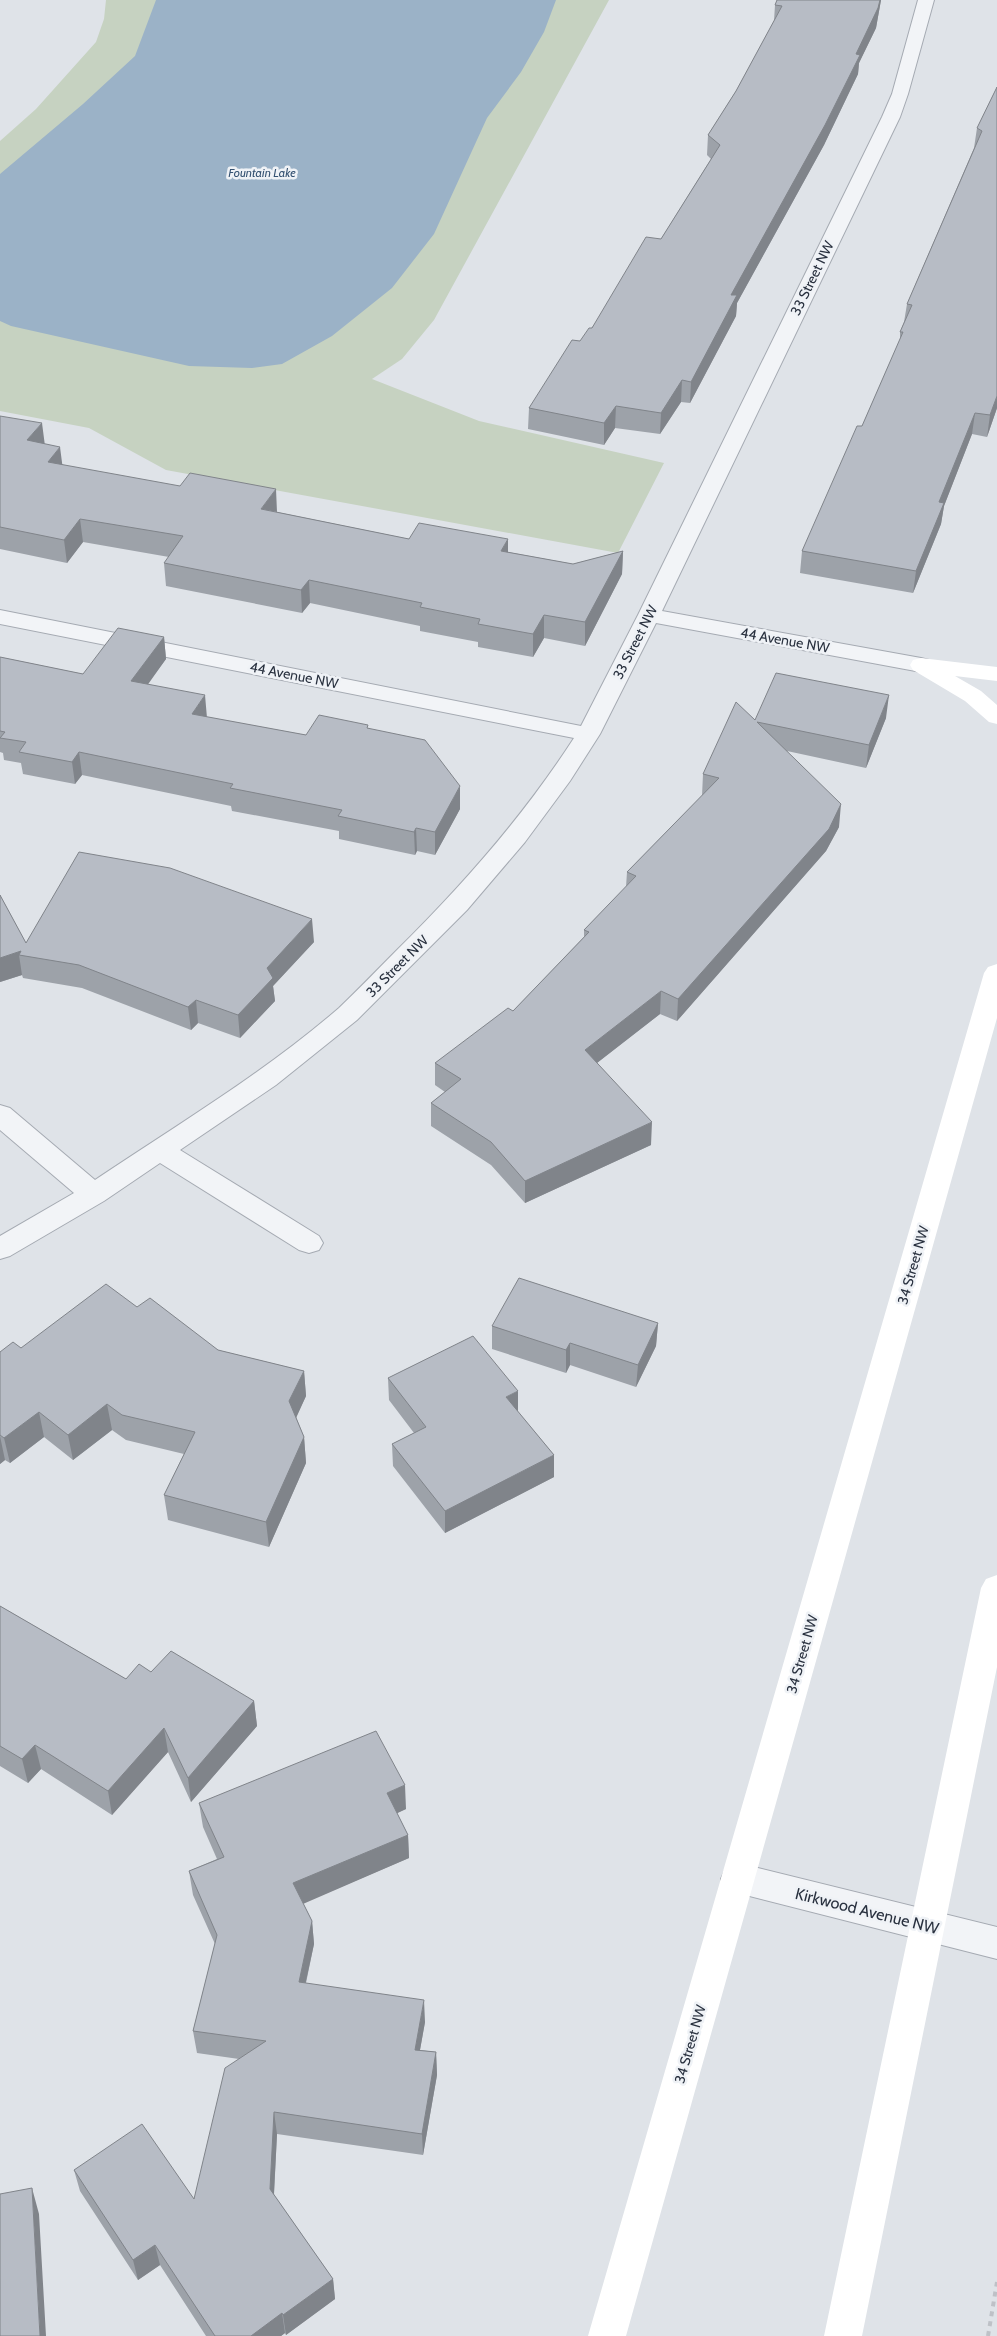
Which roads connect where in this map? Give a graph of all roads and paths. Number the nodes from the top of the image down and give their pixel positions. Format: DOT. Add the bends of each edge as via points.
graph roads {
  1 [pos="926,0"];
  2 [pos="649,615"];
  3 [pos="0,617"];
  4 [pos="921,665"];
  5 [pos="997,674"];
  6 [pos="997,717"];
  7 [pos="588,734"];
  8 [pos="997,973"];
  9 [pos="0,1115"];
  10 [pos="161,1152"];
  11 [pos="94,1194"];
  12 [pos="309,1242"];
  13 [pos="0,1249"];
  14 [pos="997,1588"];
  15 [pos="738,1879"];
  16 [pos="927,1927"];
  17 [pos="997,1943"];
  18 [pos="997,2282"];
  19 [pos="606,2336"];
  20 [pos="842,2336"];
  21 [pos="988,2336"];
  1 -- 2 [label="street, 33 Street NW" via="891,117"];
  2 -- 4 [label="street, 44 Avenue NW"];
  2 -- 7 [label="street, 33 Street NW"];
  3 -- 7 [label="street, 44 Avenue NW"];
  4 -- 5 [label="main road"];
  4 -- 6 [label="main road" via="973,696"];
  7 -- 10 [label="street, 33 Street NW" via="558,781 510,844 458,904 348,1014 267,1078"];
  8 -- 15 [label="main road, 34 Street NW"];
  9 -- 11 [label="street"];
  10 -- 11 [label="street, 33 Street NW"];
  10 -- 12 [label="street"];
  11 -- 13 [label="street, 33 Street NW"];
  14 -- 16 [label="main road"];
  15 -- 16 [label="street, Kirkwood Avenue NW"];
  15 -- 19 [label="main road, 34 Street NW"];
  16 -- 17 [label="street, Kirkwood Avenue NW"];
  16 -- 20 [label="main road"];
  18 -- 21 [label="path"];
}
